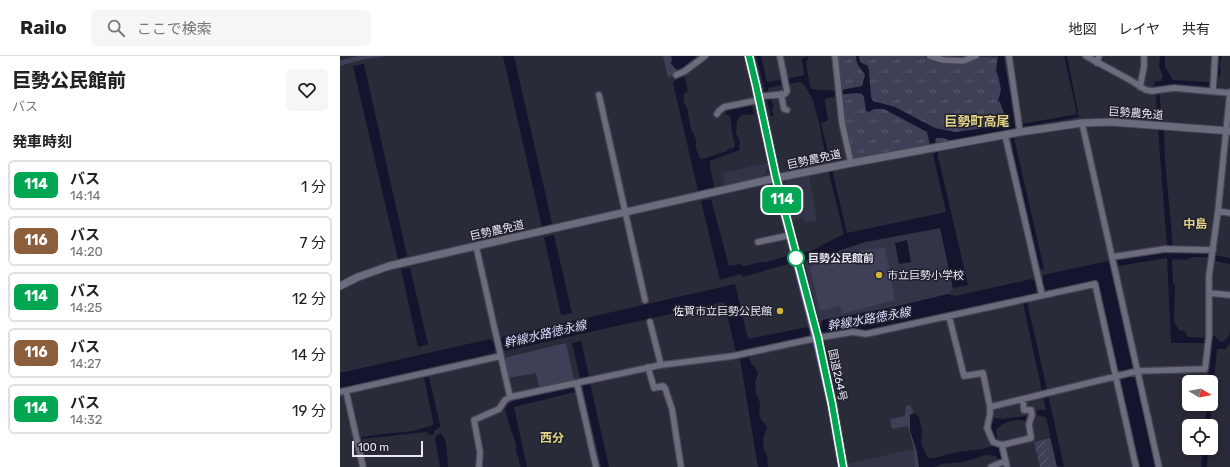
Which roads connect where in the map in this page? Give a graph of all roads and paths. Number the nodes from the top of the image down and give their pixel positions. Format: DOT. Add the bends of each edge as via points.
graph roads {
  1 [pos="705,56"];
  2 [pos="749,56"];
  3 [pos="780,56"];
  4 [pos="836,56"];
  5 [pos="930,56"];
  6 [pos="976,56"];
  7 [pos="1009,56"];
  8 [pos="1086,56"];
  9 [pos="1100,56"];
  10 [pos="1144,56"];
  11 [pos="1215,56"];
  12 [pos="1097,63"];
  13 [pos="676,75"];
  14 [pos="1140,87"];
  15 [pos="1213,91"];
  16 [pos="1230,92"];
  17 [pos="781,94"];
  18 [pos="599,95"];
  19 [pos="764,97"];
  20 [pos="787,110"];
  21 [pos="717,114"];
  22 [pos="1082,123"];
  23 [pos="1228,131"];
  24 [pos="1020,132"];
  25 [pos="1005,135"];
  26 [pos="851,163"];
  27 [pos="776,178"];
  28 [pos="1218,211"];
  29 [pos="626,212"];
  30 [pos="1230,214"];
  31 [pos="790,235"];
  32 [pos="758,242"];
  33 [pos="476,246"];
  34 [pos="1212,252"];
  35 [pos="1112,257"];
  36 [pos="340,286"];
  37 [pos="1209,293"];
  38 [pos="1230,295"];
  39 [pos="1042,296"];
  40 [pos="645,300"];
  41 [pos="949,316"];
  42 [pos="650,322"];
  43 [pos="818,338"];
  44 [pos="500,353"];
  45 [pos="660,365"];
  46 [pos="648,368"];
  47 [pos="1136,371"];
  48 [pos="1118,375"];
  49 [pos="577,383"];
  50 [pos="343,391"];
  51 [pos="510,397"];
  52 [pos="1023,398"];
  53 [pos="990,406"];
  54 [pos="1001,444"];
  55 [pos="1006,464"];
  56 [pos="363,467"];
  57 [pos="479,467"];
  58 [pos="596,467"];
  59 [pos="681,467"];
  60 [pos="843,467"];
  61 [pos="990,467"];
  62 [pos="1136,467"];
  63 [pos="1159,467"];
  1 -- 13 [label="street"];
  2 -- 19 [label="highway, 国道264号"];
  3 -- 17 [label="street" via="788,91"];
  4 -- 26 [label="street" via="842,123"];
  5 -- 6 [label="street" via="943,60 963,61"];
  7 -- 24 [label="street"];
  8 -- 12 [label="street"];
  9 -- 12 [label="street"];
  10 -- 14 [label="street"];
  11 -- 15 [label="street"];
  12 -- 14 [label="street"];
  14 -- 15 [label="street" via="1152,91 1174,88"];
  15 -- 16 [label="street"];
  16 -- 23 [label="street"];
  17 -- 19 [label="street"];
  17 -- 20 [label="street" via="784,109"];
  18 -- 29 [label="street"];
  19 -- 21 [label="street" via="724,107"];
  19 -- 27 [label="highway, 国道264号"];
  22 -- 23 [label="street, 巨勢農免道" via="1111,122"];
  22 -- 24 [label="street, 巨勢農免道"];
  22 -- 35 [label="street"];
  23 -- 28 [label="street"];
  24 -- 25 [label="street, 巨勢農免道"];
  25 -- 26 [label="street, 巨勢農免道"];
  25 -- 39 [label="street"];
  26 -- 27 [label="street, 巨勢農免道"];
  27 -- 29 [label="street, 巨勢農免道"];
  27 -- 31 [label="highway, 国道264号"];
  28 -- 30 [label="street"];
  28 -- 34 [label="street"];
  29 -- 33 [label="street, 巨勢農免道"];
  29 -- 40 [label="street"];
  31 -- 32 [label="street"];
  31 -- 43 [label="highway, 国道264号"];
  33 -- 36 [label="street, 巨勢農免道" via="389,266"];
  33 -- 44 [label="street"];
  34 -- 35 [label="street" via="1165,249"];
  34 -- 37 [label="street"];
  35 -- 47 [label="street"];
  37 -- 38 [label="street"];
  37 -- 47 [label="street" via="1209,336 1205,369"];
  39 -- 41 [label="street"];
  39 -- 48 [label="street" via="1095,284"];
  41 -- 43 [label="street" via="866,334 853,332"];
  41 -- 53 [label="street" via="964,376 983,373"];
  42 -- 45 [label="street"];
  43 -- 45 [label="street" via="732,356"];
  43 -- 60 [label="highway, 国道264号"];
  44 -- 50 [label="street"];
  44 -- 51 [label="street"];
  45 -- 46 [label="street"];
  46 -- 49 [label="street"];
  46 -- 59 [label="street" via="654,388 665,388 672,409"];
  47 -- 48 [label="street"];
  47 -- 63 [label="street"];
  48 -- 52 [label="street"];
  48 -- 62 [label="street"];
  49 -- 51 [label="street"];
  49 -- 58 [label="street"];
  50 -- 56 [label="street"];
  51 -- 57 [label="street" via="499,409 474,420 480,452"];
  52 -- 53 [label="street"];
  52 -- 54 [label="street" via="1024,410 1031,410 1031,438"];
  53 -- 54 [label="street" via="987,428 993,442"];
  54 -- 55 [label="street"];
  55 -- 61 [label="street"];
}
